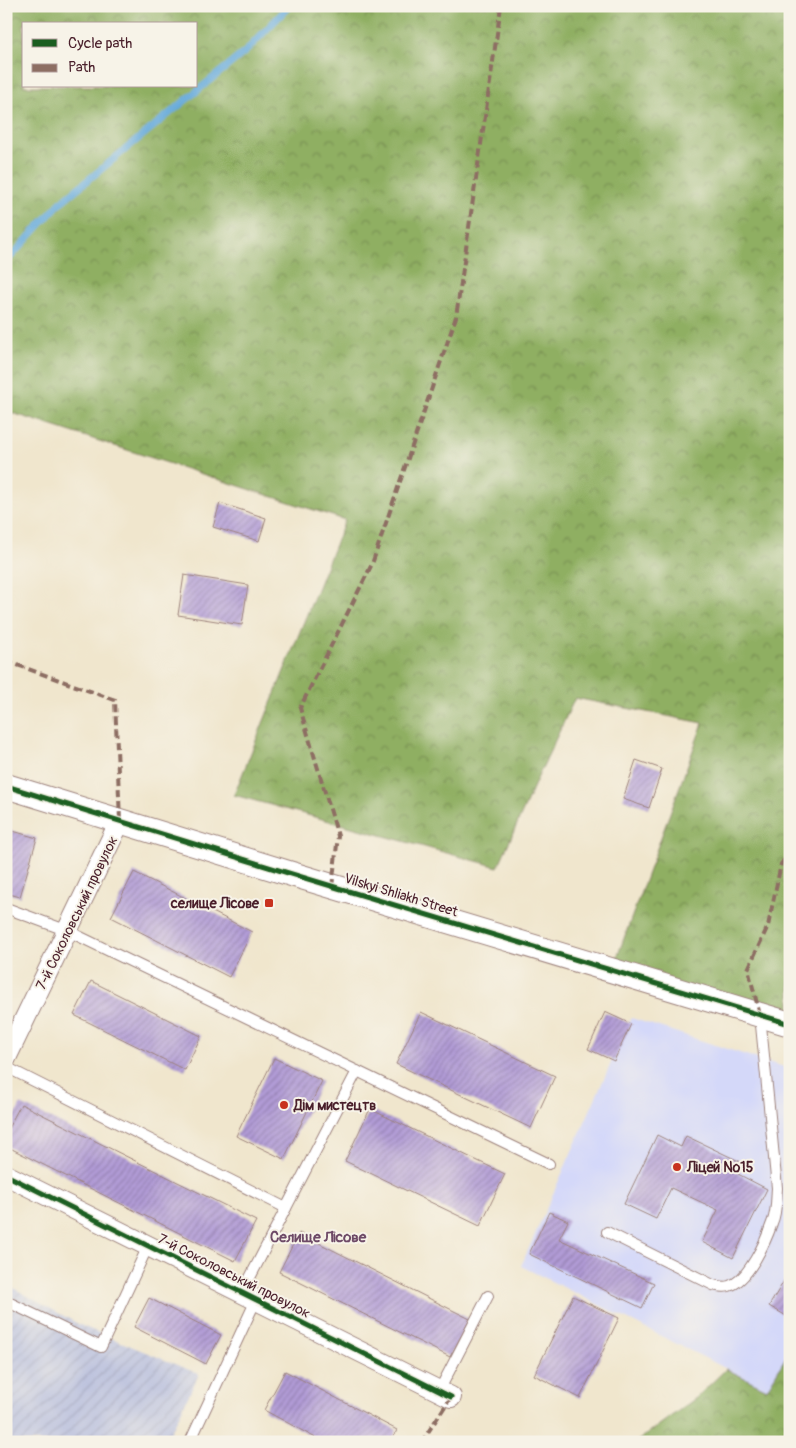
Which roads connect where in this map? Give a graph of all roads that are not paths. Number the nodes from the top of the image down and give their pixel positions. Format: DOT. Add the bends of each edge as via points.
graph roads {
  1 [pos="6,786"];
  2 [pos="120,821"];
  3 [pos="6,908"];
  4 [pos="68,932"];
  5 [pos="760,1015"];
  6 [pos="790,1024"];
  7 [pos="6,1058"];
  8 [pos="6,1067"];
  9 [pos="357,1071"];
  10 [pos="549,1164"];
  11 [pos="6,1175"];
  12 [pos="286,1208"];
  13 [pos="607,1232"];
  14 [pos="148,1246"];
  15 [pos="249,1296"];
  16 [pos="488,1296"];
  17 [pos="6,1301"];
  18 [pos="445,1394"];
  19 [pos="190,1442"];
  1 -- 2 [label="street, Vilskyi Shliakh Street"];
  2 -- 4 [label="street, 7-й Соколовський провулок"];
  2 -- 5 [label="street, Vilskyi Shliakh Street"];
  3 -- 4 [label="lane"];
  4 -- 7 [label="street, 7-й Соколовський провулок"];
  4 -- 9 [label="lane"];
  5 -- 6 [label="street, Vilskyi Shliakh Street"];
  5 -- 13 [label="lane" via="777,1188 773,1222 750,1271 738,1283 727,1287 713,1285"];
  8 -- 12 [label="lane"];
  9 -- 10 [label="lane"];
  9 -- 12 [label="lane"];
  11 -- 14 [label="street, 7-й Соколовський провулок"];
  12 -- 15 [label="lane"];
  14 -- 15 [label="street, 7-й Соколовський провулок"];
  14 -- 17 [label="lane" via="100,1347"];
  15 -- 18 [label="street, 7-й Соколовський провулок"];
  15 -- 19 [label="lane"];
  16 -- 18 [label="lane"];
}
